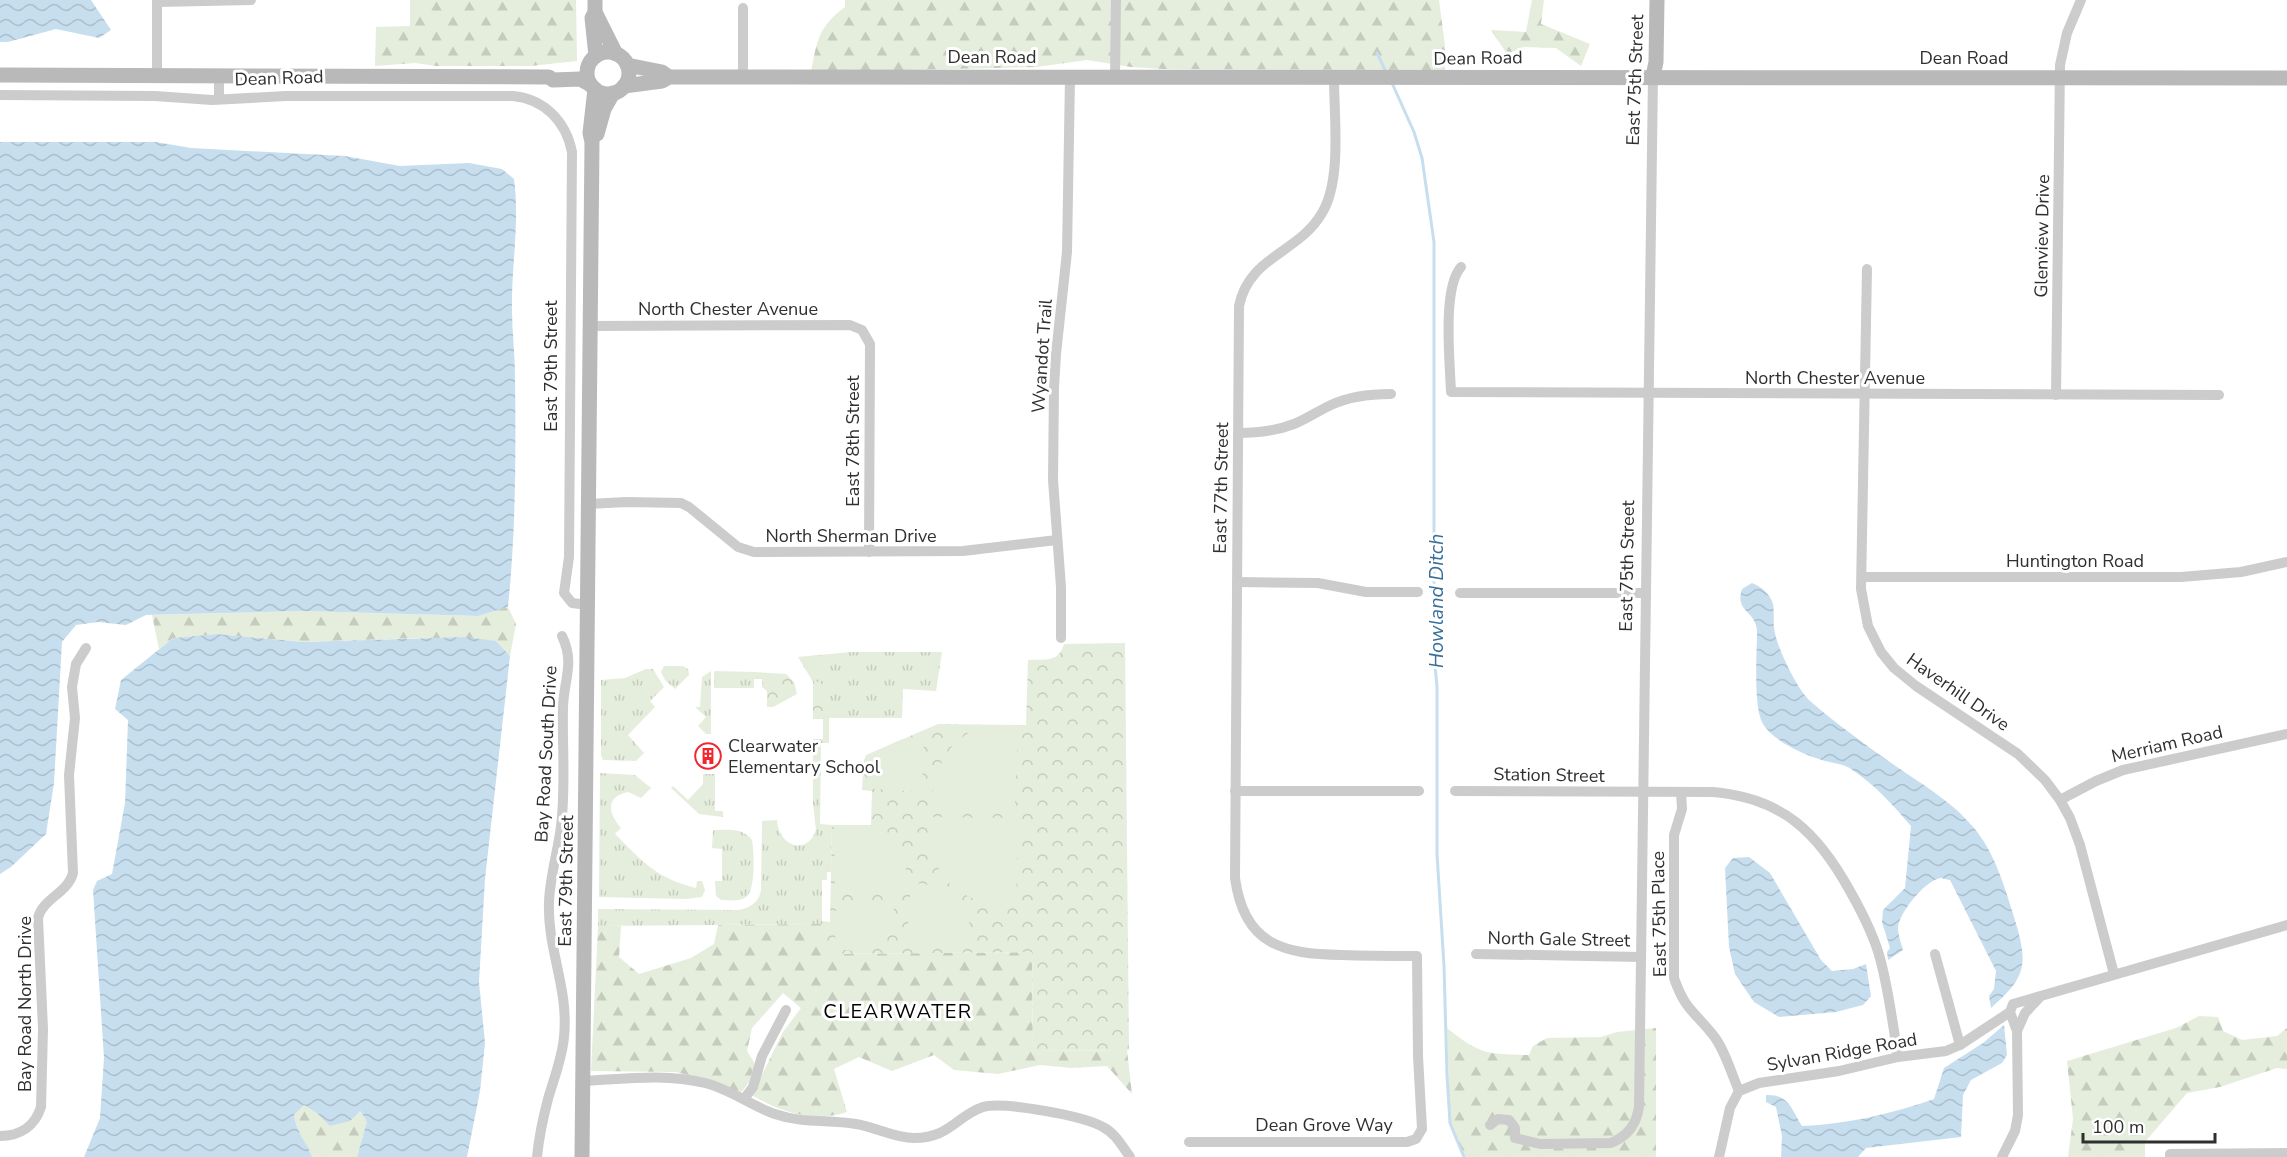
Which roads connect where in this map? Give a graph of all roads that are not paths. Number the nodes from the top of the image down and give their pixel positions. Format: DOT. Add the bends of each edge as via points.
graph roads {
  1 [pos="251,0"];
  2 [pos="1116,0"];
  3 [pos="1657,0"];
  4 [pos="2081,0"];
  5 [pos="157,1"];
  6 [pos="743,3"];
  7 [pos="595,6"];
  8 [pos="593,59"];
  9 [pos="622,59"];
  10 [pos="0,75"];
  11 [pos="157,75"];
  12 [pos="219,75"];
  13 [pos="549,76"];
  14 [pos="1653,76"];
  15 [pos="669,77"];
  16 [pos="743,77"];
  17 [pos="1070,77"];
  18 [pos="1115,77"];
  19 [pos="1334,78"];
  20 [pos="2060,78"];
  21 [pos="2287,78"];
  22 [pos="593,87"];
  23 [pos="619,89"];
  24 [pos="0,95"];
  25 [pos="219,99"];
  26 [pos="554,115"];
  27 [pos="592,142"];
  28 [pos="1461,267"];
  29 [pos="1867,269"];
  30 [pos="591,326"];
  31 [pos="863,332"];
  32 [pos="1648,393"];
  33 [pos="1391,394"];
  34 [pos="1865,395"];
  35 [pos="2056,395"];
  36 [pos="2219,395"];
  37 [pos="1238,433"];
  38 [pos="589,504"];
  39 [pos="1057,540"];
  40 [pos="869,552"];
  41 [pos="2287,562"];
  42 [pos="1862,577"];
  43 [pos="1237,582"];
  44 [pos="1418,592"];
  45 [pos="1460,593"];
  46 [pos="1646,593"];
  47 [pos="588,605"];
  48 [pos="562,636"];
  49 [pos="1061,638"];
  50 [pos="86,648"];
  51 [pos="2287,734"];
  52 [pos="1235,790"];
  53 [pos="1419,791"];
  54 [pos="1455,791"];
  55 [pos="1682,792"];
  56 [pos="1643,793"];
  57 [pos="2060,800"];
  58 [pos="2287,925"];
  59 [pos="1476,954"];
  60 [pos="1935,954"];
  61 [pos="1417,956"];
  62 [pos="1641,957"];
  63 [pos="2114,974"];
  64 [pos="2039,998"];
  65 [pos="786,1010"];
  66 [pos="2010,1012"];
  67 [pos="2018,1032"];
  68 [pos="1960,1045"];
  69 [pos="1898,1056"];
  70 [pos="582,1081"];
  71 [pos="1739,1091"];
  72 [pos="744,1099"];
  73 [pos="1490,1125"];
  74 [pos="0,1136"];
  75 [pos="1189,1142"];
  76 [pos="2287,1153"];
  77 [pos="2170,1155"];
  78 [pos="537,1157"];
  79 [pos="582,1157"];
  80 [pos="1130,1157"];
  81 [pos="1719,1157"];
  82 [pos="2002,1157"];
  1 -- 5 [label="street"];
  2 -- 18 [label="street"];
  3 -- 14 [label="street, East 75th Street"];
  4 -- 20 [label="street, Glenview Drive" via="2067,33"];
  5 -- 11 [label="street"];
  6 -- 16 [label="street"];
  7 -- 8 [label="street"];
  7 -- 9 [label="street"];
  8 -- 9 [label="street" via="608,52"];
  8 -- 13 [label="street, Dean Road"];
  8 -- 22 [label="street" via="588,72"];
  9 -- 15 [label="street, Dean Road"];
  9 -- 23 [label="street" via="628,77"];
  10 -- 11 [label="street, Dean Road"];
  11 -- 12 [label="street, Dean Road"];
  12 -- 13 [label="street, Dean Road"];
  12 -- 25 [label="street"];
  13 -- 22 [label="street, Dean Road" via="553,80 580,80"];
  14 -- 19 [label="street, Dean Road"];
  14 -- 20 [label="street, Dean Road"];
  14 -- 32 [label="street, East 75th Street"];
  15 -- 16 [label="street, Dean Road"];
  15 -- 23 [label="street, Dean Road"];
  16 -- 17 [label="street, Dean Road"];
  17 -- 18 [label="street, Dean Road"];
  17 -- 39 [label="street, Wyandot Trail" via="1067,252 1055,377 1053,480"];
  18 -- 19 [label="street, Dean Road"];
  19 -- 37 [label="street, East 77th Street" via="1334,174 1326,206 1309,230 1255,272 1242,294"];
  20 -- 21 [label="street, Dean Road"];
  20 -- 35 [label="street, Glenview Drive"];
  22 -- 23 [label="street" via="603,93"];
  22 -- 27 [label="street, East 79th Street"];
  23 -- 27 [label="street, East 79th Street" via="604,109"];
  24 -- 25 [label="street, Dean Road"];
  25 -- 26 [label="street, Dean Road" via="516,96 536,102"];
  26 -- 47 [label="street, East 79th Street" via="568,135 572,152 568,556 564,593 572,603"];
  27 -- 30 [label="street, East 79th Street"];
  28 -- 32 [label="street, North Chester Avenue" via="1453,279 1450,295 1451,392"];
  29 -- 34 [label="street, Haverhill Drive"];
  30 -- 31 [label="street, North Chester Avenue" via="850,325"];
  30 -- 38 [label="street, East 79th Street"];
  31 -- 40 [label="street, East 78th Street" via="870,344"];
  32 -- 34 [label="street, North Chester Avenue"];
  32 -- 46 [label="street, East 75th Street"];
  33 -- 37 [label="street" via="1361,395 1275,430"];
  34 -- 35 [label="street, North Chester Avenue"];
  34 -- 42 [label="street, Haverhill Drive"];
  35 -- 36 [label="street, North Chester Avenue"];
  37 -- 43 [label="street, East 77th Street"];
  38 -- 40 [label="street, North Sherman Drive" via="681,503 738,547 752,552"];
  38 -- 47 [label="street, East 79th Street"];
  39 -- 40 [label="street, North Sherman Drive" via="963,552"];
  39 -- 49 [label="street, Wyandot Trail"];
  41 -- 42 [label="street, Huntington Road" via="2233,573 2181,577"];
  42 -- 57 [label="street, Haverhill Drive" via="1868,626 1894,668 2023,758"];
  43 -- 44 [label="street" via="1318,583 1366,592"];
  43 -- 52 [label="street, East 77th Street"];
  45 -- 46 [label="street"];
  46 -- 56 [label="street, East 75th Street"];
  47 -- 70 [label="street, East 79th Street"];
  48 -- 78 [label="street, Bay Road South Drive" via="569,673 563,704 562,818 549,890 549,912 565,1001 565,1029 560,1066 540,1129"];
  50 -- 74 [label="street, Bay Road North Drive" via="76,664 72,687 75,718 69,775 74,867 67,886 42,908 38,918 42,1098 36,1118 28,1128"];
  51 -- 57 [label="street, Merriam Road" via="2123,770"];
  52 -- 53 [label="street"];
  52 -- 61 [label="street, East 77th Street" via="1237,892 1243,911 1258,930 1276,945 1305,954"];
  54 -- 56 [label="street, Station Street"];
  55 -- 56 [label="street, Station Street"];
  55 -- 69 [label="street, Station Street" via="1731,794 1761,802 1791,818 1821,845 1873,937"];
  55 -- 71 [label="street, East 75th Place" via="1682,809 1674,835 1674,978 1690,1012 1715,1037"];
  56 -- 62 [label="street, East 75th Street"];
  57 -- 63 [label="street, Haverhill Drive" via="2080,845"];
  58 -- 63 [label="street, Sylvan Ridge Road"];
  59 -- 62 [label="street, North Gale Street"];
  60 -- 68 [label="street"];
  61 -- 75 [label="street, Dean Grove Way" via="1423,1122 1416,1139"];
  62 -- 73 [label="street, East 75th Street" via="1639,1107 1630,1131 1611,1143 1540,1144 1515,1138 1515,1128 1506,1119"];
  63 -- 64 [label="street, Sylvan Ridge Road"];
  64 -- 66 [label="street, Sylvan Ridge Road" via="2013,1004"];
  64 -- 67 [label="street" via="2025,1013"];
  65 -- 72 [label="street" via="762,1056 753,1087"];
  66 -- 67 [label="street"];
  66 -- 68 [label="street, Sylvan Ridge Road"];
  67 -- 82 [label="street" via="2018,1114"];
  68 -- 69 [label="street, Sylvan Ridge Road" via="1946,1051"];
  69 -- 71 [label="street, Sylvan Ridge Road" via="1839,1071 1759,1083"];
  70 -- 72 [label="street" via="675,1077 708,1084"];
  70 -- 79 [label="street, East 79th Street"];
  71 -- 81 [label="street" via="1730,1108"];
  72 -- 80 [label="street" via="795,1120 855,1123 915,1138 935,1135 979,1109 1006,1105 1097,1124 1116,1137"];
  76 -- 77 [label="street"];
}
